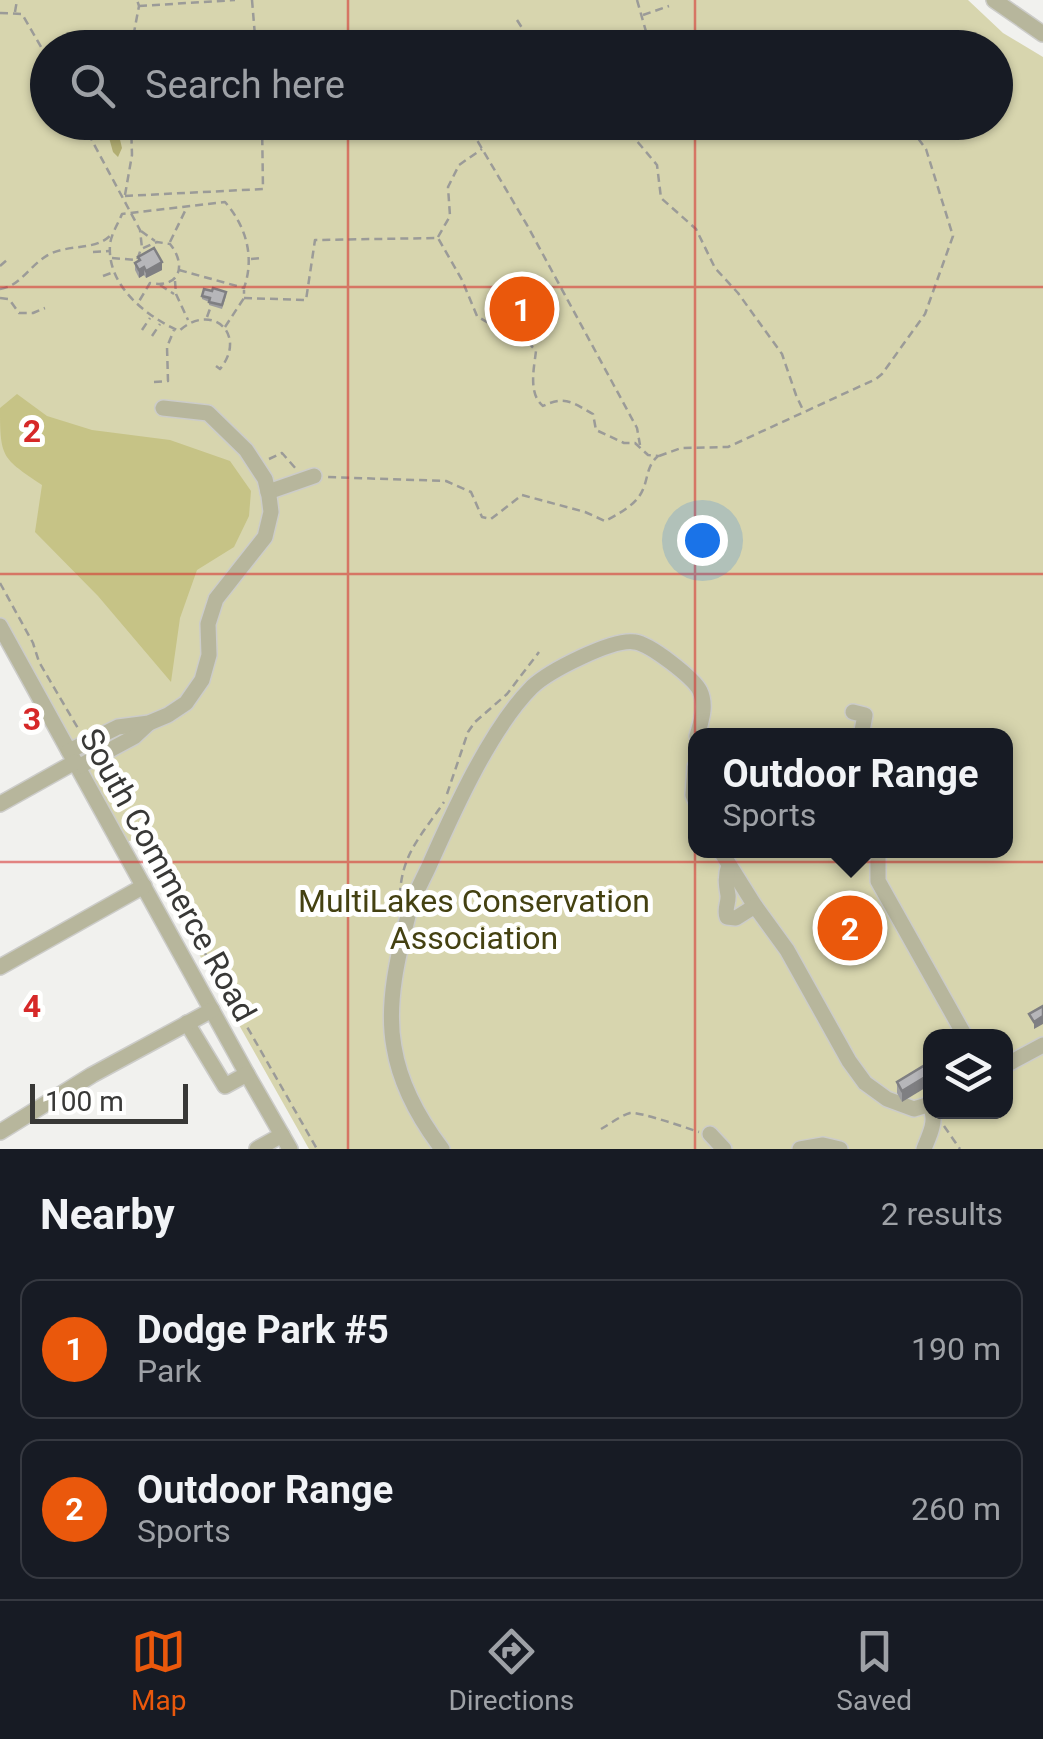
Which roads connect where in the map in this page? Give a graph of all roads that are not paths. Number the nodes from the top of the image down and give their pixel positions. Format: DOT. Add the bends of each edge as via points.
graph roads {
  1 [pos="994,0"];
  2 [pos="1043,34"];
  3 [pos="163,408"];
  4 [pos="307,479"];
  5 [pos="268,492"];
  6 [pos="1,629"];
  7 [pos="853,712"];
  8 [pos="699,728"];
  9 [pos="863,728"];
  10 [pos="74,760"];
  11 [pos="0,804"];
  12 [pos="725,858"];
  13 [pos="878,858"];
  14 [pos="729,865"];
  15 [pos="144,886"];
  16 [pos="755,906"];
  17 [pos="0,967"];
  18 [pos="212,1010"];
  19 [pos="186,1024"];
  20 [pos="961,1029"];
  21 [pos="1043,1045"];
  22 [pos="1013,1060"];
  23 [pos="247,1074"];
  24 [pos="923,1109"];
  25 [pos="931,1119"];
  26 [pos="0,1132"];
  27 [pos="710,1134"];
  28 [pos="286,1142"];
  29 [pos="257,1149"];
  30 [pos="442,1149"];
  31 [pos="724,1149"];
  32 [pos="800,1149"];
  33 [pos="840,1149"];
  34 [pos="924,1149"];
  1 -- 2 [label="street"];
  3 -- 5 [label="street" via="208,413 246,450"];
  4 -- 5 [label="street"];
  5 -- 10 [label="street" via="265,537 216,599 202,680 186,703 134,737"];
  6 -- 10 [label="street, South Commerce Road"];
  7 -- 9 [label="street" via="865,715"];
  8 -- 30 [label="street" via="700,690 655,649 633,641 574,660 542,680 490,745 410,908 391,1014 402,1078"];
  10 -- 11 [label="street"];
  10 -- 15 [label="street, South Commerce Road"];
  12 -- 14 [label="street"];
  13 -- 20 [label="street" via="878,881"];
  14 -- 16 [label="street"];
  14 -- 16 [label="street" via="727,917"];
  15 -- 17 [label="street"];
  15 -- 18 [label="street, South Commerce Road"];
  16 -- 24 [label="street" via="865,1084 887,1099"];
  18 -- 19 [label="street"];
  18 -- 23 [label="street, South Commerce Road"];
  19 -- 23 [label="street" via="225,1086"];
  19 -- 26 [label="street"];
  21 -- 22 [label="street"];
  23 -- 28 [label="street, South Commerce Road"];
  25 -- 34 [label="street"];
  27 -- 31 [label="street"];
  28 -- 29 [label="street"];
  32 -- 33 [label="street"];
}
